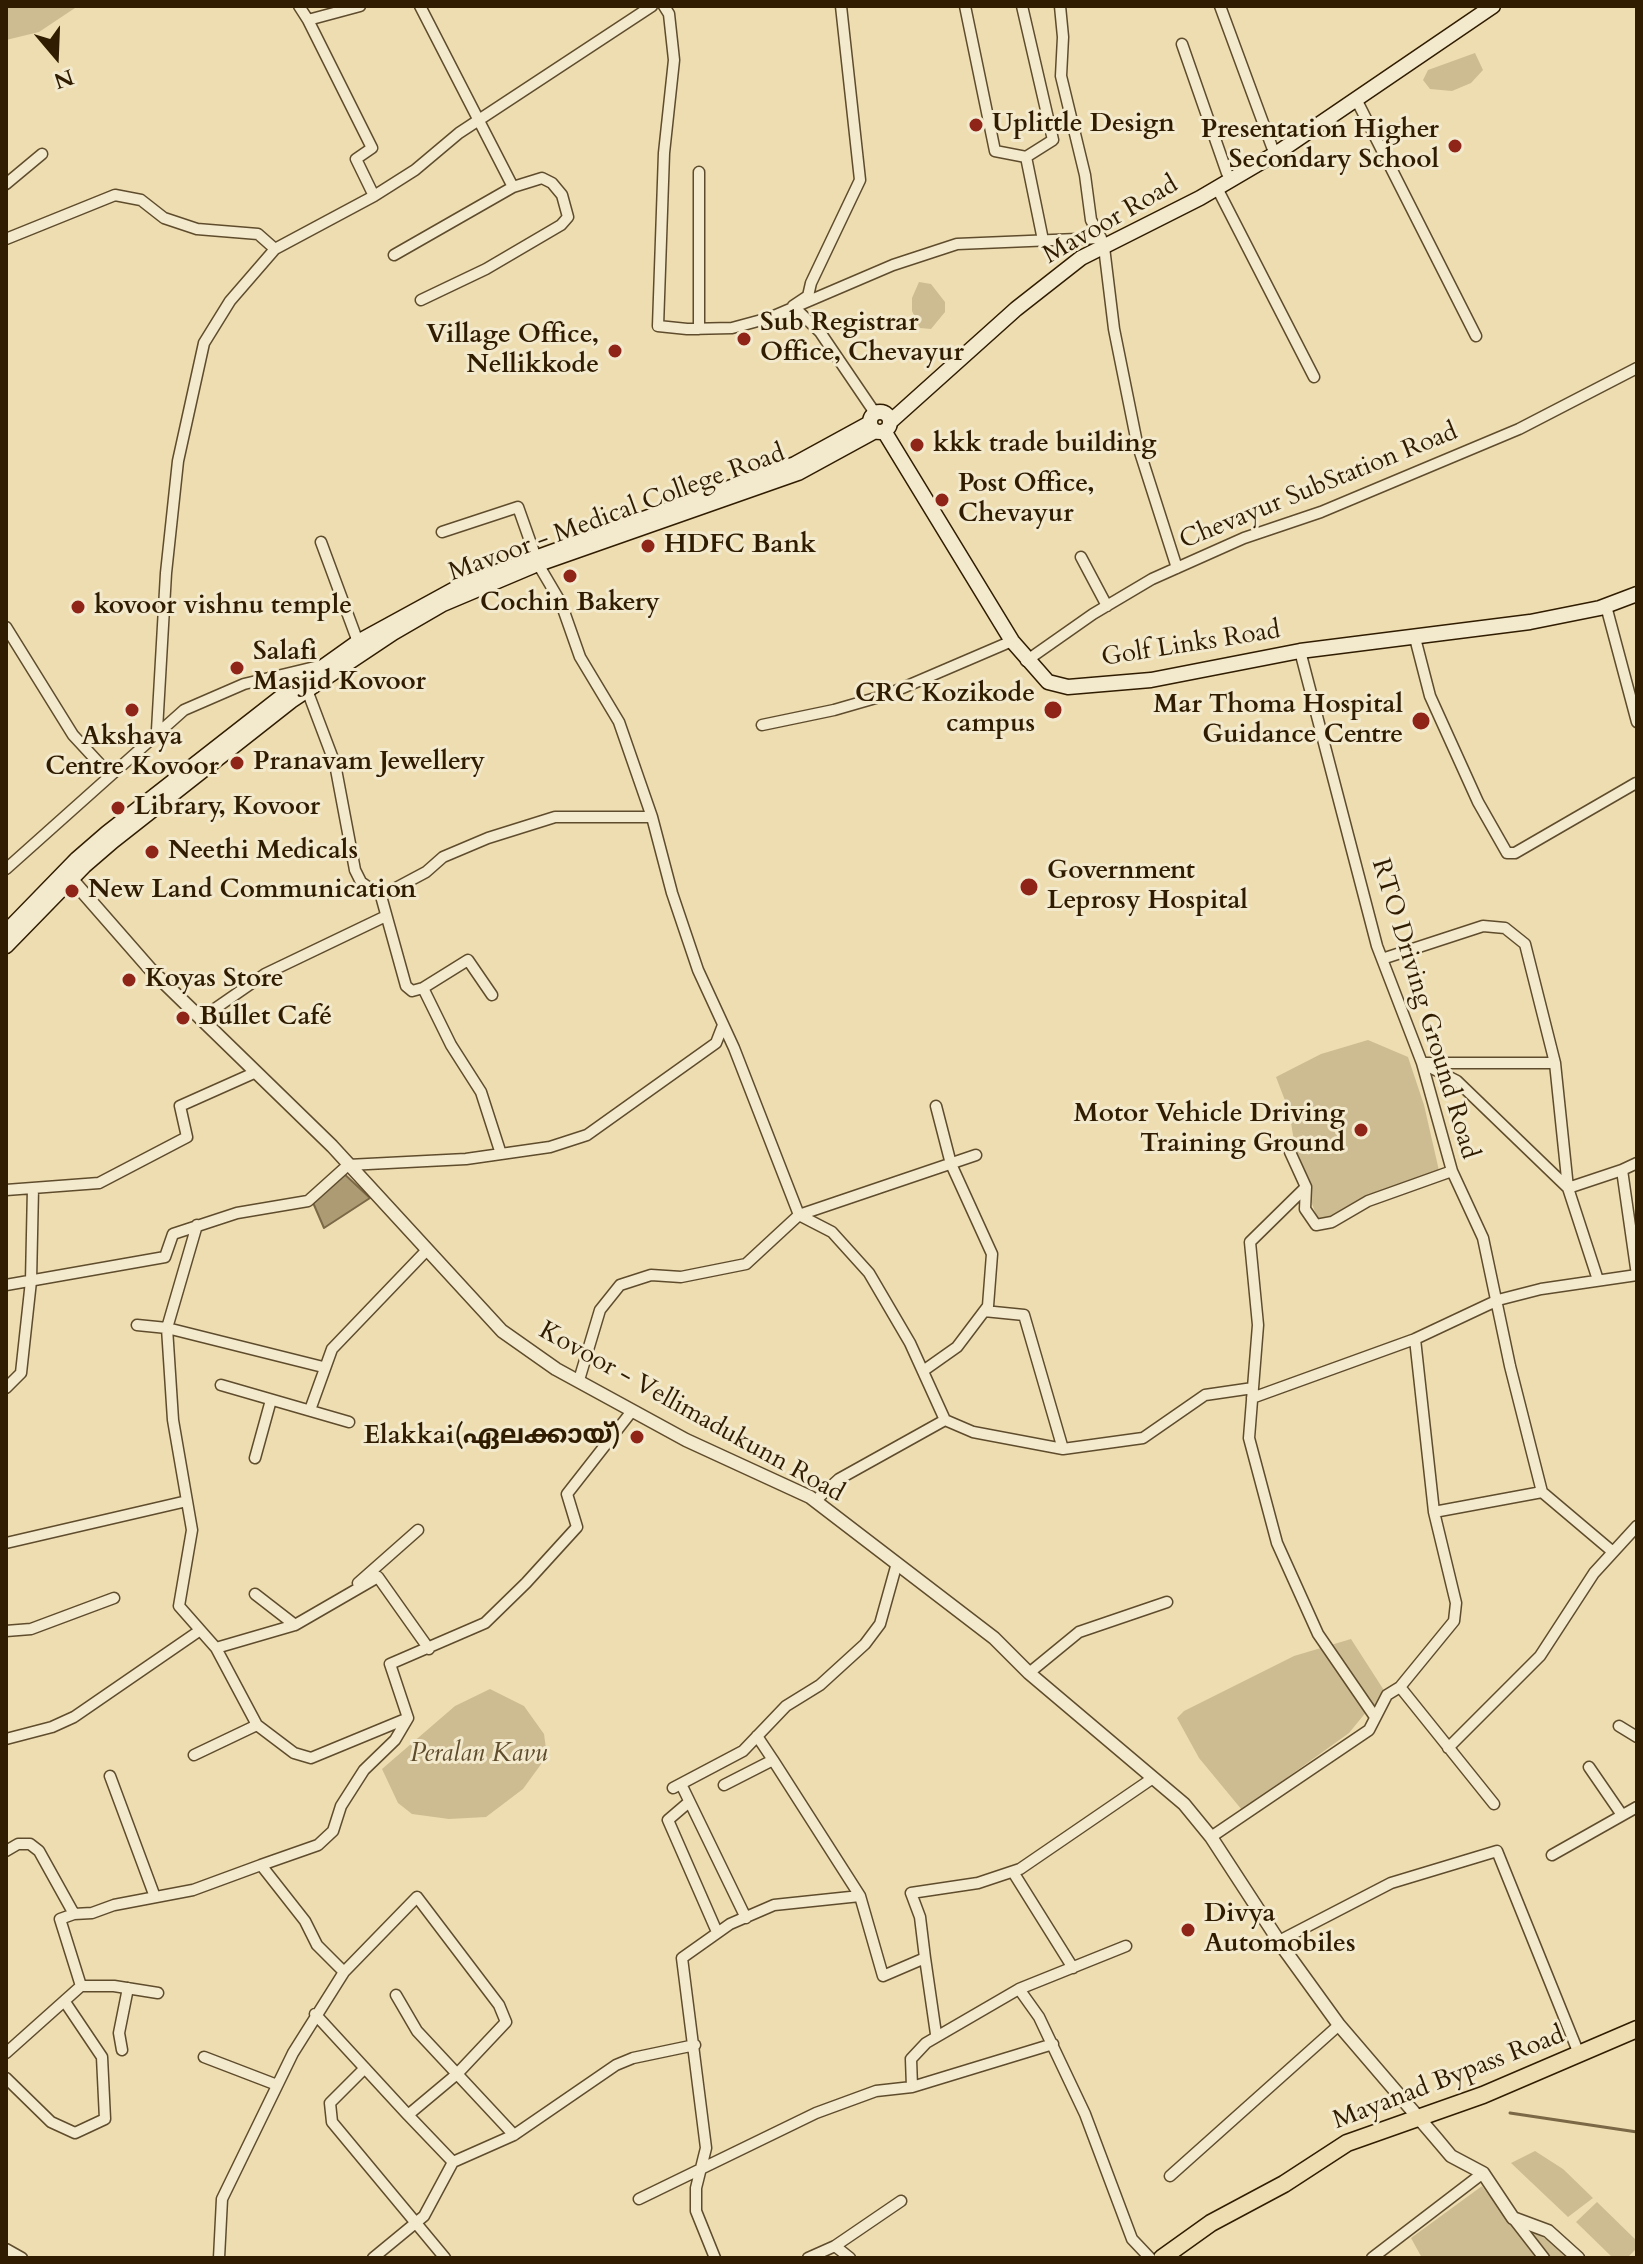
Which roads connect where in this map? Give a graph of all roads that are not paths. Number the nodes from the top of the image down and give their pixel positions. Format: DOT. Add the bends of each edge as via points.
graph roads {
  1 [pos="299,6"];
  2 [pos="360,6"];
  3 [pos="420,6"];
  4 [pos="652,6"];
  5 [pos="664,6"];
  6 [pos="841,6"];
  7 [pos="965,6"];
  8 [pos="1022,6"];
  9 [pos="1060,6"];
  10 [pos="1220,6"];
  11 [pos="1480,6"];
  12 [pos="1493,6"];
  13 [pos="308,20"];
  14 [pos="1182,44"];
  15 [pos="1356,99"];
  16 [pos="480,120"];
  17 [pos="1272,147"];
  18 [pos="42,154"];
  19 [pos="1026,157"];
  20 [pos="699,172"];
  21 [pos="1227,173"];
  22 [pos="6,184"];
  23 [pos="513,187"];
  24 [pos="1217,188"];
  25 [pos="374,196"];
  26 [pos="6,239"];
  27 [pos="1043,240"];
  28 [pos="1103,242"];
  29 [pos="275,249"];
  30 [pos="394,255"];
  31 [pos="421,300"];
  32 [pos="793,306"];
  33 [pos="699,329"];
  34 [pos="1476,336"];
  35 [pos="1637,368"];
  36 [pos="1314,377"];
  37 [pos="880,422"];
  38 [pos="442,532"];
  39 [pos="321,542"];
  40 [pos="1081,557"];
  41 [pos="537,559"];
  42 [pos="1177,568"];
  43 [pos="1637,594"];
  44 [pos="1107,606"];
  45 [pos="1606,606"];
  46 [pos="6,627"];
  47 [pos="1415,638"];
  48 [pos="1012,641"];
  49 [pos="358,642"];
  50 [pos="1300,651"];
  51 [pos="337,661"];
  52 [pos="1026,661"];
  53 [pos="307,690"];
  54 [pos="1637,722"];
  55 [pos="762,725"];
  56 [pos="157,730"];
  57 [pos="110,775"];
  58 [pos="1637,783"];
  59 [pos="652,817"];
  60 [pos="6,869"];
  61 [pos="68,875"];
  62 [pos="381,896"];
  63 [pos="32,911"];
  64 [pos="386,916"];
  65 [pos="6,932"];
  66 [pos="6,946"];
  67 [pos="1382,959"];
  68 [pos="423,988"];
  69 [pos="492,995"];
  70 [pos="200,1019"];
  71 [pos="723,1025"];
  72 [pos="1422,1063"];
  73 [pos="1555,1063"];
  74 [pos="254,1073"];
  75 [pos="936,1106"];
  76 [pos="1290,1152"];
  77 [pos="501,1154"];
  78 [pos="976,1155"];
  79 [pos="1637,1163"];
  80 [pos="951,1164"];
  81 [pos="348,1165"];
  82 [pos="1622,1170"];
  83 [pos="1452,1171"];
  84 [pos="1306,1187"];
  85 [pos="33,1188"];
  86 [pos="1568,1188"];
  87 [pos="6,1190"];
  88 [pos="799,1215"];
  89 [pos="197,1225"];
  90 [pos="426,1251"];
  91 [pos="1637,1275"];
  92 [pos="1598,1280"];
  93 [pos="31,1281"];
  94 [pos="6,1285"];
  95 [pos="1498,1300"];
  96 [pos="984,1311"];
  97 [pos="137,1325"];
  98 [pos="167,1328"];
  99 [pos="1415,1339"];
  100 [pos="323,1367"];
  101 [pos="923,1371"];
  102 [pos="579,1380"];
  103 [pos="221,1385"];
  104 [pos="6,1388"];
  105 [pos="1252,1393"];
  106 [pos="271,1400"];
  107 [pos="310,1410"];
  108 [pos="632,1411"];
  109 [pos="945,1420"];
  110 [pos="349,1422"];
  111 [pos="1063,1449"];
  112 [pos="255,1458"];
  113 [pos="1542,1492"];
  114 [pos="187,1501"];
  115 [pos="815,1501"];
  116 [pos="1434,1512"];
  117 [pos="1637,1526"];
  118 [pos="418,1530"];
  119 [pos="6,1543"];
  120 [pos="1613,1552"];
  121 [pos="897,1563"];
  122 [pos="348,1593"];
  123 [pos="255,1594"];
  124 [pos="114,1598"];
  125 [pos="1167,1602"];
  126 [pos="295,1625"];
  127 [pos="6,1631"];
  128 [pos="199,1631"];
  129 [pos="216,1648"];
  130 [pos="429,1649"];
  131 [pos="1029,1673"];
  132 [pos="1400,1687"];
  133 [pos="1375,1717"];
  134 [pos="408,1718"];
  135 [pos="257,1725"];
  136 [pos="1619,1726"];
  137 [pos="757,1736"];
  138 [pos="1637,1737"];
  139 [pos="6,1739"];
  140 [pos="1448,1748"];
  141 [pos="194,1755"];
  142 [pos="773,1760"];
  143 [pos="1589,1767"];
  144 [pos="110,1776"];
  145 [pos="1153,1778"];
  146 [pos="724,1785"];
  147 [pos="689,1802"];
  148 [pos="1494,1804"];
  149 [pos="1637,1807"];
  150 [pos="1622,1815"];
  151 [pos="1211,1837"];
  152 [pos="6,1851"];
  153 [pos="1552,1855"];
  154 [pos="261,1865"];
  155 [pos="1013,1872"];
  156 [pos="860,1896"];
  157 [pos="155,1897"];
  158 [pos="74,1914"];
  159 [pos="746,1918"];
  160 [pos="717,1932"];
  161 [pos="1279,1941"];
  162 [pos="1126,1946"];
  163 [pos="925,1958"];
  164 [pos="1073,1968"];
  165 [pos="344,1972"];
  166 [pos="81,1986"];
  167 [pos="128,1988"];
  168 [pos="1019,1989"];
  169 [pos="158,1993"];
  170 [pos="396,1995"];
  171 [pos="65,2002"];
  172 [pos="315,2014"];
  173 [pos="1339,2025"];
  174 [pos="1637,2029"];
  175 [pos="936,2034"];
  176 [pos="1053,2044"];
  177 [pos="695,2045"];
  178 [pos="122,2050"];
  179 [pos="6,2053"];
  180 [pos="1579,2054"];
  181 [pos="204,2057"];
  182 [pos="365,2068"];
  183 [pos="457,2074"];
  184 [pos="6,2078"];
  185 [pos="277,2085"];
  186 [pos="912,2087"];
  187 [pos="408,2115"];
  188 [pos="1418,2115"];
  189 [pos="514,2135"];
  190 [pos="453,2162"];
  191 [pos="701,2167"];
  192 [pos="1483,2173"];
  193 [pos="1170,2176"];
  194 [pos="639,2199"];
  195 [pos="901,2201"];
  196 [pos="1513,2218"];
  197 [pos="417,2223"];
  198 [pos="835,2246"];
  199 [pos="6,2249"];
  200 [pos="22,2258"];
  201 [pos="219,2258"];
  202 [pos="373,2258"];
  203 [pos="445,2258"];
  204 [pos="715,2258"];
  205 [pos="808,2258"];
  206 [pos="850,2258"];
  207 [pos="1150,2258"];
  208 [pos="1162,2258"];
  209 [pos="1372,2258"];
  210 [pos="1544,2258"];
  211 [pos="1578,2258"];
  1 -- 13 [label="street"];
  2 -- 13 [label="street"];
  3 -- 16 [label="street"];
  4 -- 16 [label="street"];
  5 -- 33 [label="street" via="674,60 664,153 658,326"];
  6 -- 32 [label="street" via="860,180 808,296"];
  7 -- 19 [label="street" via="995,151"];
  8 -- 19 [label="street" via="1053,140"];
  9 -- 28 [label="street" via="1061,76 1091,220"];
  10 -- 17 [label="street"];
  11 -- 17 [label="main road, Mavoor Road"];
  12 -- 15 [label="main road, Mavoor Road"];
  13 -- 25 [label="street" via="372,148 356,159"];
  14 -- 21 [label="street"];
  15 -- 24 [label="main road, Mavoor Road"];
  15 -- 34 [label="street"];
  16 -- 23 [label="street"];
  16 -- 25 [label="street"];
  17 -- 21 [label="main road, Mavoor Road"];
  18 -- 22 [label="street"];
  19 -- 27 [label="street"];
  20 -- 33 [label="street"];
  21 -- 28 [label="main road, Mavoor Road"];
  23 -- 30 [label="street"];
  23 -- 31 [label="street" via="542,178 552,183 568,217 494,265"];
  24 -- 28 [label="main road, Mavoor Road"];
  24 -- 36 [label="street"];
  25 -- 29 [label="street"];
  26 -- 29 [label="street" via="115,195 141,200 164,218 197,229 258,234"];
  27 -- 28 [label="street"];
  27 -- 32 [label="street" via="957,244"];
  28 -- 37 [label="main road, Mavoor Road"];
  28 -- 42 [label="street" via="1137,443"];
  29 -- 56 [label="street" via="230,301 204,343 178,461"];
  32 -- 33 [label="street" via="732,328"];
  32 -- 37 [label="street" via="820,332"];
  35 -- 42 [label="street, Chevayur SubStation Road" via="1519,429"];
  37 -- 41 [label="main road, Mavoor - Medical College Road" via="798,473"];
  37 -- 48 [label="main road, Golf Links Road"];
  38 -- 41 [label="street" via="518,507"];
  39 -- 49 [label="street"];
  40 -- 44 [label="street"];
  41 -- 49 [label="main road" via="439,595"];
  41 -- 51 [label="main road, Mavoor - Medical College Road"];
  41 -- 59 [label="street" via="561,603 580,657 619,722"];
  42 -- 44 [label="street, Chevayur SubStation Road"];
  43 -- 45 [label="main road, Golf Links Road"];
  44 -- 52 [label="street, Chevayur SubStation Road"];
  45 -- 47 [label="main road, Golf Links Road"];
  45 -- 54 [label="street"];
  46 -- 57 [label="street" via="73,735"];
  47 -- 50 [label="main road, Golf Links Road"];
  47 -- 58 [label="street" via="1430,696 1507,853"];
  48 -- 52 [label="main road, Golf Links Road"];
  48 -- 55 [label="street" via="886,695"];
  49 -- 51 [label="main road"];
  50 -- 52 [label="main road, Golf Links Road" via="1151,680 1068,687 1048,682"];
  50 -- 67 [label="street, RTO Driving Ground Road"];
  51 -- 53 [label="main road, Mavoor - Medical College Road"];
  51 -- 56 [label="street" via="244,684 184,710"];
  51 -- 61 [label="main road" via="107,833"];
  53 -- 61 [label="main road, Mavoor - Medical College Road"];
  53 -- 62 [label="street" via="335,764 355,870 361,882"];
  56 -- 57 [label="street"];
  57 -- 60 [label="street"];
  59 -- 62 [label="street" via="555,817 443,857"];
  59 -- 71 [label="street" via="682,926"];
  61 -- 63 [label="main road, Mavoor - Medical College Road"];
  61 -- 70 [label="street, Kovoor - Vellimadukunn Road"];
  62 -- 64 [label="street"];
  63 -- 65 [label="main road"];
  63 -- 66 [label="main road, Mavoor - Medical College Road"];
  64 -- 68 [label="street" via="406,986 412,991"];
  64 -- 70 [label="street" via="265,974"];
  67 -- 72 [label="street, RTO Driving Ground Road"];
  67 -- 73 [label="street" via="1483,926 1505,928 1525,944"];
  68 -- 69 [label="street" via="468,960"];
  68 -- 77 [label="street" via="481,1092"];
  70 -- 74 [label="street, Kovoor - Vellimadukunn Road"];
  71 -- 77 [label="street" via="716,1043 587,1135"];
  71 -- 88 [label="street"];
  72 -- 73 [label="street"];
  72 -- 83 [label="street, RTO Driving Ground Road"];
  72 -- 86 [label="street" via="1457,1081"];
  73 -- 86 [label="street"];
  74 -- 81 [label="street, Kovoor - Vellimadukunn Road"];
  74 -- 85 [label="street" via="180,1106 187,1137 99,1183"];
  75 -- 80 [label="street"];
  76 -- 84 [label="street"];
  77 -- 81 [label="street"];
  78 -- 80 [label="street"];
  79 -- 82 [label="street"];
  80 -- 88 [label="street"];
  80 -- 96 [label="street" via="992,1254"];
  81 -- 89 [label="street" via="308,1201"];
  81 -- 90 [label="street, Kovoor - Vellimadukunn Road"];
  82 -- 86 [label="street"];
  82 -- 91 [label="street"];
  83 -- 84 [label="street" via="1316,1225 1305,1209"];
  83 -- 95 [label="street, RTO Driving Ground Road" via="1483,1238"];
  84 -- 105 [label="street" via="1250,1242 1258,1325"];
  85 -- 87 [label="street"];
  85 -- 93 [label="street"];
  86 -- 92 [label="street"];
  88 -- 101 [label="street" via="832,1232 869,1273"];
  88 -- 102 [label="street" via="746,1264 681,1277 651,1275 620,1285 600,1310"];
  89 -- 93 [label="street" via="169,1237 165,1257"];
  89 -- 98 [label="street"];
  90 -- 100 [label="street" via="332,1349"];
  90 -- 102 [label="street, Kovoor - Vellimadukunn Road" via="502,1331"];
  91 -- 92 [label="street"];
  92 -- 95 [label="street"];
  93 -- 94 [label="street"];
  93 -- 104 [label="street" via="21,1373"];
  95 -- 99 [label="street"];
  95 -- 113 [label="street, RTO Driving Ground Road"];
  96 -- 101 [label="street" via="957,1347"];
  96 -- 111 [label="street" via="1024,1315"];
  97 -- 98 [label="street"];
  98 -- 100 [label="street"];
  98 -- 114 [label="street" via="173,1420"];
  99 -- 105 [label="street"];
  99 -- 116 [label="street"];
  100 -- 107 [label="street"];
  101 -- 109 [label="street"];
  102 -- 108 [label="street, Kovoor - Vellimadukunn Road"];
  103 -- 106 [label="street"];
  105 -- 111 [label="street" via="1205,1395 1143,1438"];
  105 -- 133 [label="street" via="1249,1438 1277,1543 1318,1634"];
  106 -- 107 [label="street"];
  106 -- 112 [label="street"];
  107 -- 110 [label="street"];
  108 -- 115 [label="street, Kovoor - Vellimadukunn Road"];
  108 -- 130 [label="street" via="567,1494 577,1527 564,1543 485,1623"];
  109 -- 111 [label="street" via="973,1432"];
  109 -- 115 [label="street" via="839,1479"];
  113 -- 116 [label="street"];
  113 -- 120 [label="street"];
  114 -- 119 [label="street"];
  114 -- 128 [label="street" via="192,1530 179,1606"];
  115 -- 121 [label="street, Kovoor - Vellimadukunn Road"];
  116 -- 132 [label="street" via="1456,1603 1454,1621"];
  117 -- 120 [label="street"];
  118 -- 122 [label="street"];
  120 -- 140 [label="street" via="1540,1656"];
  121 -- 131 [label="street, Kovoor - Vellimadukunn Road" via="994,1638"];
  121 -- 137 [label="street" via="880,1624 865,1644 820,1685 786,1706"];
  122 -- 126 [label="street"];
  122 -- 130 [label="street" via="378,1577"];
  123 -- 126 [label="street"];
  124 -- 127 [label="street" via="31,1629"];
  125 -- 131 [label="street" via="1079,1632"];
  126 -- 129 [label="street"];
  128 -- 129 [label="street"];
  128 -- 139 [label="street" via="74,1717"];
  129 -- 135 [label="street"];
  130 -- 134 [label="street" via="390,1664"];
  131 -- 145 [label="street, Kovoor - Vellimadukunn Road"];
  132 -- 133 [label="street" via="1387,1695"];
  132 -- 140 [label="street"];
  133 -- 151 [label="street" via="1369,1730"];
  134 -- 135 [label="street" via="311,1758 294,1753"];
  134 -- 154 [label="street" via="395,1740 364,1770 325,1839"];
  135 -- 141 [label="street"];
  136 -- 138 [label="street"];
  137 -- 142 [label="street"];
  137 -- 147 [label="street" via="743,1751 677,1786"];
  140 -- 148 [label="street"];
  142 -- 146 [label="street"];
  142 -- 156 [label="street"];
  143 -- 150 [label="street"];
  144 -- 157 [label="street"];
  145 -- 151 [label="street, Kovoor - Vellimadukunn Road"];
  145 -- 155 [label="street"];
  147 -- 159 [label="street"];
  147 -- 160 [label="street" via="668,1820"];
  149 -- 150 [label="street"];
  150 -- 153 [label="street"];
  151 -- 161 [label="street, Kovoor - Vellimadukunn Road"];
  152 -- 158 [label="street" via="30,1844 39,1851"];
  154 -- 157 [label="street" via="193,1890"];
  154 -- 165 [label="street" via="317,1945"];
  155 -- 163 [label="street" via="911,1893"];
  155 -- 164 [label="street"];
  156 -- 159 [label="street" via="774,1905"];
  156 -- 163 [label="street" via="883,1976"];
  157 -- 158 [label="street"];
  158 -- 166 [label="street" via="60,1919"];
  159 -- 160 [label="street"];
  160 -- 177 [label="street" via="682,1958"];
  161 -- 173 [label="street, Kovoor - Vellimadukunn Road"];
  161 -- 180 [label="street" via="1391,1883 1497,1851"];
  162 -- 164 [label="street"];
  163 -- 175 [label="street"];
  164 -- 168 [label="street"];
  165 -- 172 [label="street"];
  165 -- 183 [label="street" via="417,1897 499,2005 506,2022"];
  166 -- 167 [label="street"];
  166 -- 171 [label="street"];
  167 -- 169 [label="street"];
  167 -- 178 [label="street" via="119,2033"];
  168 -- 175 [label="street"];
  168 -- 176 [label="street"];
  170 -- 183 [label="street" via="417,2031"];
  171 -- 179 [label="street"];
  171 -- 184 [label="street" via="102,2057 105,2119 75,2133 51,2122"];
  172 -- 182 [label="street"];
  172 -- 185 [label="street"];
  173 -- 188 [label="street, Kovoor - Vellimadukunn Road"];
  173 -- 193 [label="street"];
  174 -- 180 [label="main road, Mayanad Bypass Road"];
  175 -- 186 [label="street" via="911,2059"];
  176 -- 186 [label="street"];
  176 -- 207 [label="street" via="1132,2239"];
  177 -- 189 [label="street" via="616,2065"];
  177 -- 191 [label="street" via="706,2148"];
  180 -- 188 [label="main road, Mayanad Bypass Road" via="1483,2095"];
  181 -- 185 [label="street"];
  182 -- 187 [label="street"];
  182 -- 197 [label="street" via="330,2103 328,2112 337,2133"];
  183 -- 187 [label="street"];
  183 -- 189 [label="street"];
  185 -- 201 [label="street" via="222,2199"];
  186 -- 191 [label="street" via="876,2091 816,2113"];
  187 -- 190 [label="street"];
  188 -- 192 [label="street, Kovoor - Vellimadukunn Road" via="1451,2156"];
  188 -- 208 [label="main road, Mayanad Bypass Road" via="1321,2156"];
  189 -- 190 [label="street"];
  190 -- 197 [label="street"];
  191 -- 194 [label="street"];
  191 -- 204 [label="street" via="696,2211"];
  192 -- 196 [label="street"];
  192 -- 209 [label="street"];
  195 -- 198 [label="street"];
  196 -- 210 [label="street"];
  196 -- 211 [label="street" via="1548,2231"];
  197 -- 202 [label="street"];
  197 -- 203 [label="street"];
  198 -- 205 [label="street"];
  198 -- 206 [label="street"];
  199 -- 200 [label="street"];
}
